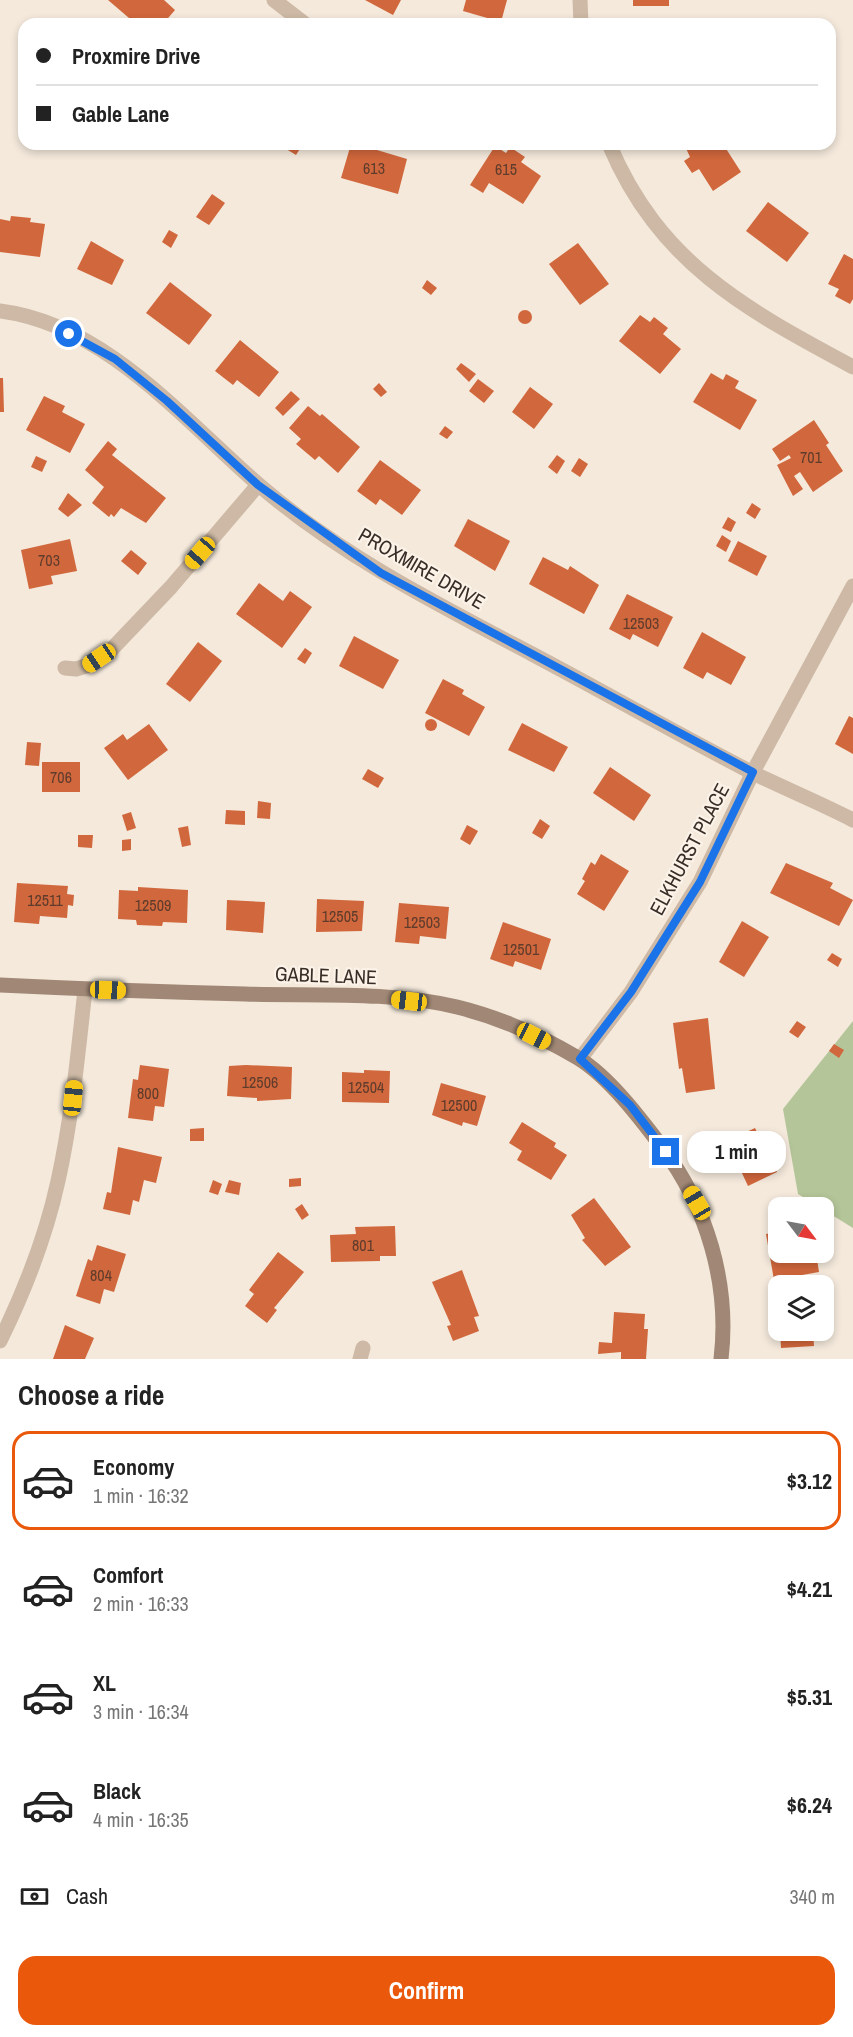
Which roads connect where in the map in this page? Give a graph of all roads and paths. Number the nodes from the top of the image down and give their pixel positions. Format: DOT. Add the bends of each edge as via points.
graph roads {
  1 [pos="274,0"];
  2 [pos="580,0"];
  3 [pos="296,18"];
  4 [pos="581,18"];
  5 [pos="612,150"];
  6 [pos="0,311"];
  7 [pos="853,367"];
  8 [pos="258,485"];
  9 [pos="853,586"];
  10 [pos="65,668"];
  11 [pos="753,772"];
  12 [pos="853,820"];
  13 [pos="0,985"];
  14 [pos="85,990"];
  15 [pos="580,1059"];
  16 [pos="0,1341"];
  17 [pos="721,1359"];
  1 -- 3 [label="street"];
  2 -- 4 [label="street"];
  5 -- 7 [label="street" via="655,226 682,255 744,306"];
  6 -- 8 [label="street, PROXMIRE DRIVE" via="18,313 57,328 115,359"];
  8 -- 10 [label="street" via="110,651 89,665"];
  8 -- 11 [label="street, PROXMIRE DRIVE" via="381,573"];
  9 -- 11 [label="street, ELKHURST PLACE"];
  11 -- 12 [label="street, PROXMIRE DRIVE"];
  11 -- 15 [label="street, ELKHURST PLACE" via="700,882 631,992"];
  13 -- 14 [label="street, GABLE LANE"];
  14 -- 15 [label="street, GABLE LANE" via="386,998 455,1006 508,1023"];
  14 -- 16 [label="street" via="73,1098 58,1182 38,1249"];
  15 -- 17 [label="street, GABLE LANE" via="630,1105 677,1168 697,1203 722,1291"];
}
